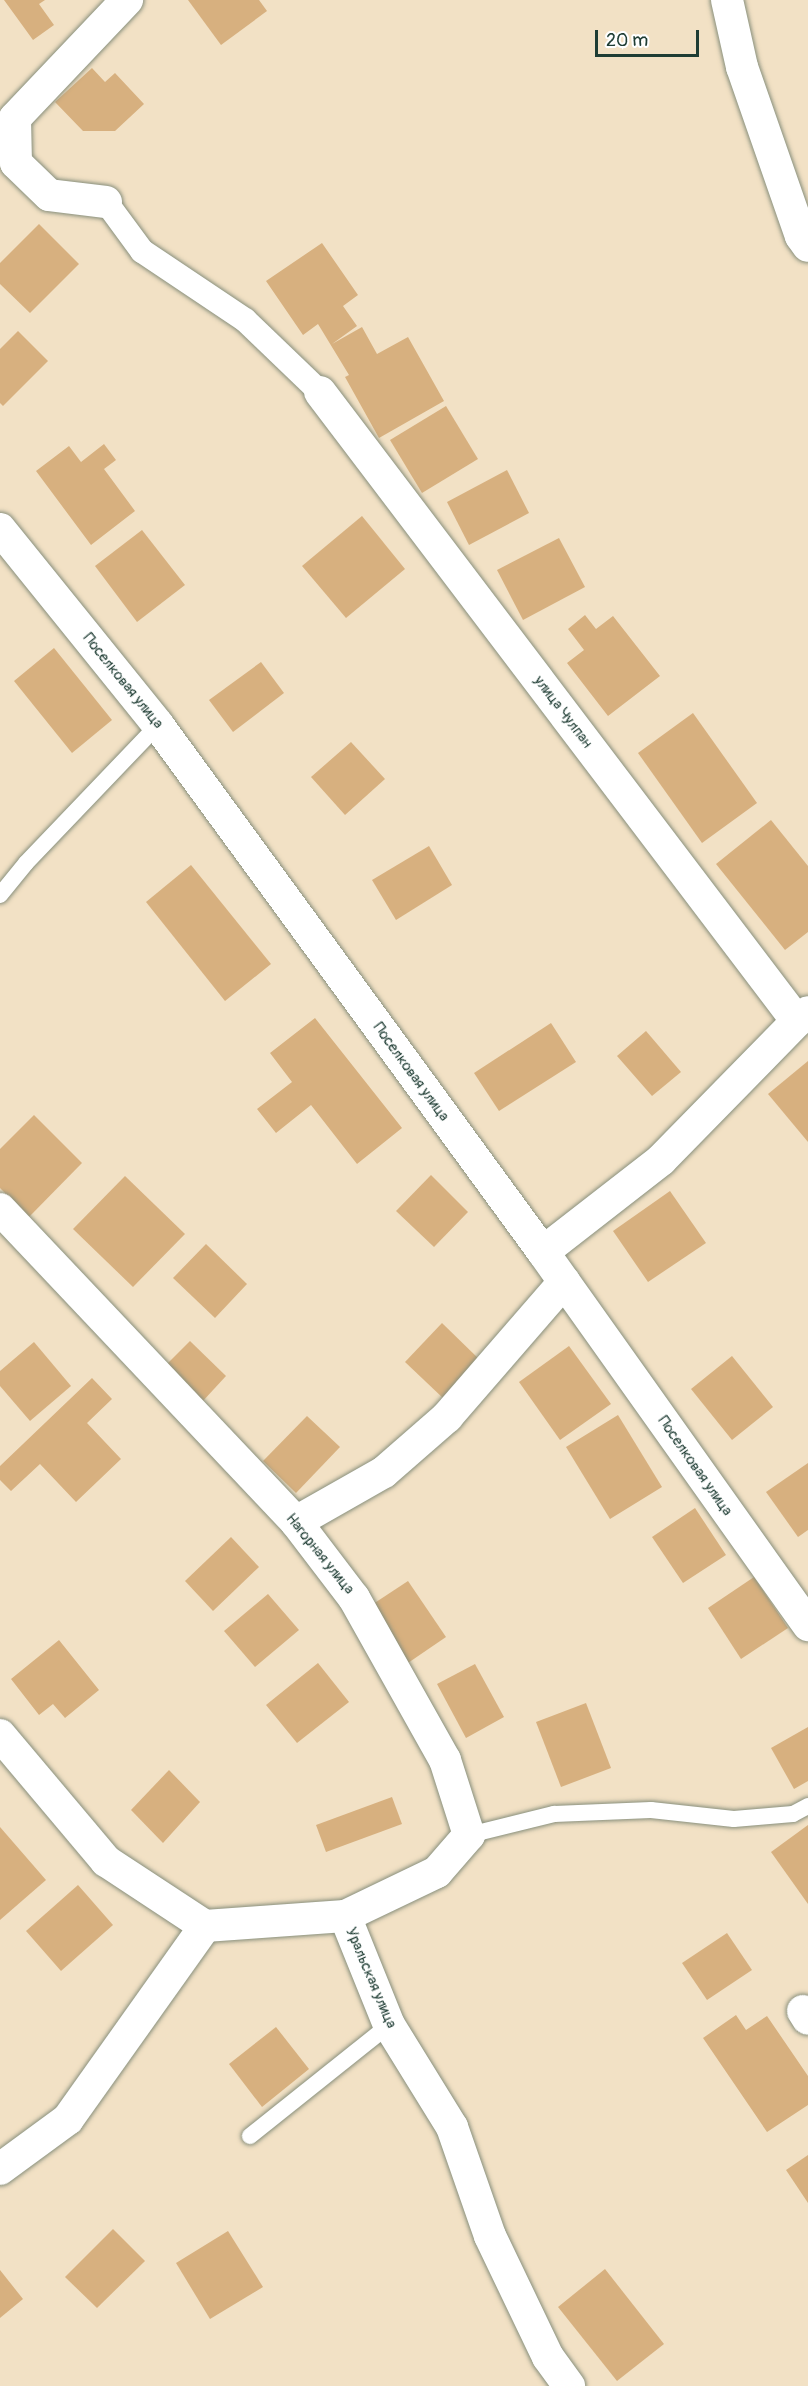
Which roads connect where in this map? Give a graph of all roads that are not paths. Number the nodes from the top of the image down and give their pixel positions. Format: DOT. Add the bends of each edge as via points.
graph roads {
  1 [pos="127,0"];
  2 [pos="727,0"];
  3 [pos="7,122"];
  4 [pos="106,202"];
  5 [pos="808,246"];
  6 [pos="320,392"];
  7 [pos="0,529"];
  8 [pos="158,724"];
  9 [pos="0,896"];
  10 [pos="802,1016"];
  11 [pos="0,1209"];
  12 [pos="543,1252"];
  13 [pos="564,1282"];
  14 [pos="296,1522"];
  15 [pos="808,1625"];
  16 [pos="0,1735"];
  17 [pos="808,1806"];
  18 [pos="469,1834"];
  19 [pos="345,1916"];
  20 [pos="205,1926"];
  21 [pos="389,2025"];
  22 [pos="250,2136"];
  23 [pos="0,2169"];
  24 [pos="569,2386"];
  1 -- 3 [label="street"];
  2 -- 5 [label="street" via="742,67 801,236"];
  3 -- 4 [label="street" via="16,163 49,195"];
  4 -- 6 [label="street" via="142,251 245,320"];
  6 -- 10 [label="street, улица Чулпан"];
  7 -- 8 [label="street, Поселковая улица"];
  8 -- 9 [label="lane" via="26,862"];
  8 -- 12 [label="street, Поселковая улица"];
  10 -- 12 [label="street" via="661,1160"];
  11 -- 14 [label="street, Нагорная улица"];
  12 -- 13 [label="street, Поселковая улица"];
  13 -- 14 [label="street" via="447,1417 384,1472"];
  13 -- 15 [label="street, Поселковая улица"];
  14 -- 18 [label="street, Нагорная улица" via="354,1598 445,1760"];
  16 -- 20 [label="street" via="106,1861"];
  17 -- 18 [label="lane" via="793,1814 734,1819 651,1810 554,1814"];
  18 -- 19 [label="street" via="437,1872"];
  19 -- 20 [label="street, Уральская улица"];
  19 -- 21 [label="street, Уральская улица"];
  20 -- 23 [label="street" via="68,2119"];
  21 -- 22 [label="lane"];
  21 -- 24 [label="street, Уральская улица" via="452,2127 490,2236 548,2356"];
}
